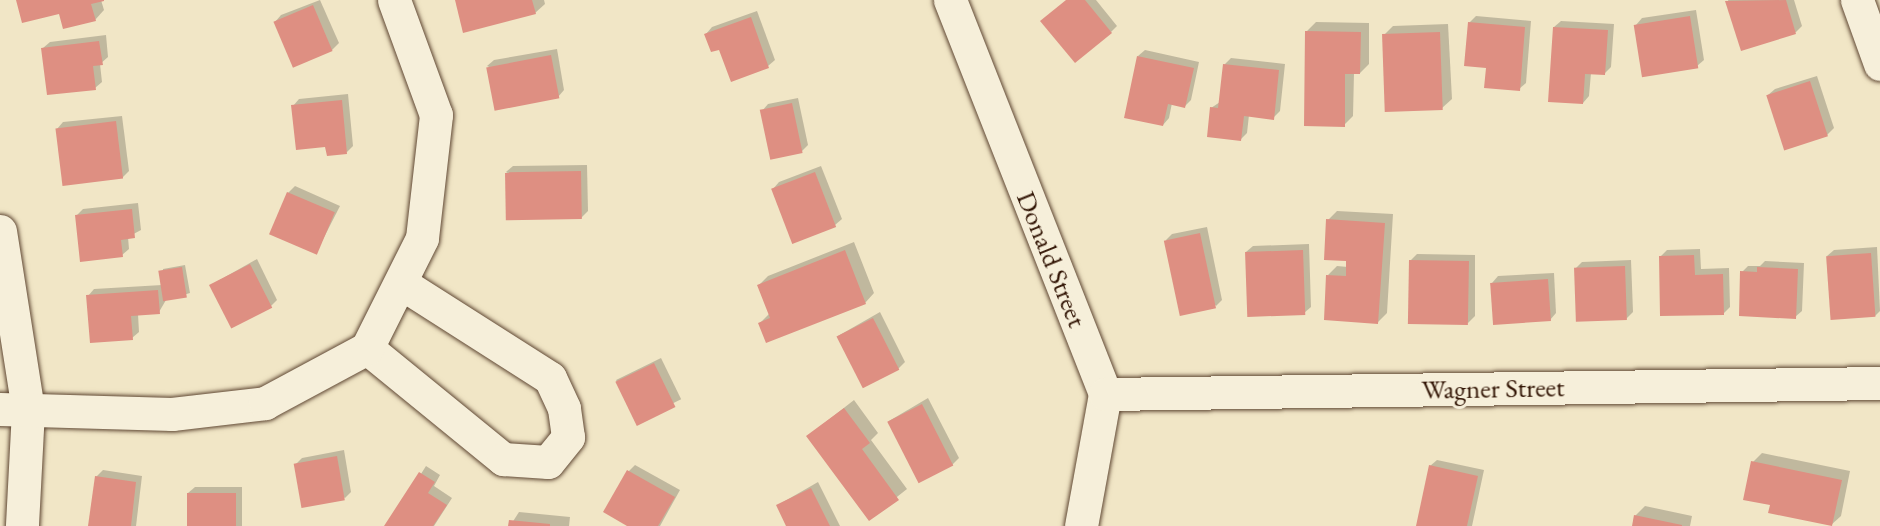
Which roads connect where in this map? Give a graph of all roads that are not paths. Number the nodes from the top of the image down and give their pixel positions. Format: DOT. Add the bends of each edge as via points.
graph roads {
  1 [pos="394,0"];
  2 [pos="950,0"];
  3 [pos="1857,0"];
  4 [pos="1880,64"];
  5 [pos="0,231"];
  6 [pos="401,283"];
  7 [pos="367,348"];
  8 [pos="1880,383"];
  9 [pos="1105,394"];
  10 [pos="14,410"];
  11 [pos="22,526"];
  12 [pos="1081,526"];
  1 -- 6 [label="street" via="436,115 422,238"];
  2 -- 9 [label="street, Donald Street"];
  3 -- 4 [label="street"];
  5 -- 10 [label="street"];
  6 -- 7 [label="street"];
  6 -- 7 [label="street" via="550,378 564,408 568,437 548,462 503,459"];
  7 -- 10 [label="street" via="265,403 172,414"];
  8 -- 9 [label="street, Wagner Street"];
  9 -- 12 [label="street"];
  10 -- 11 [label="street"];
}
